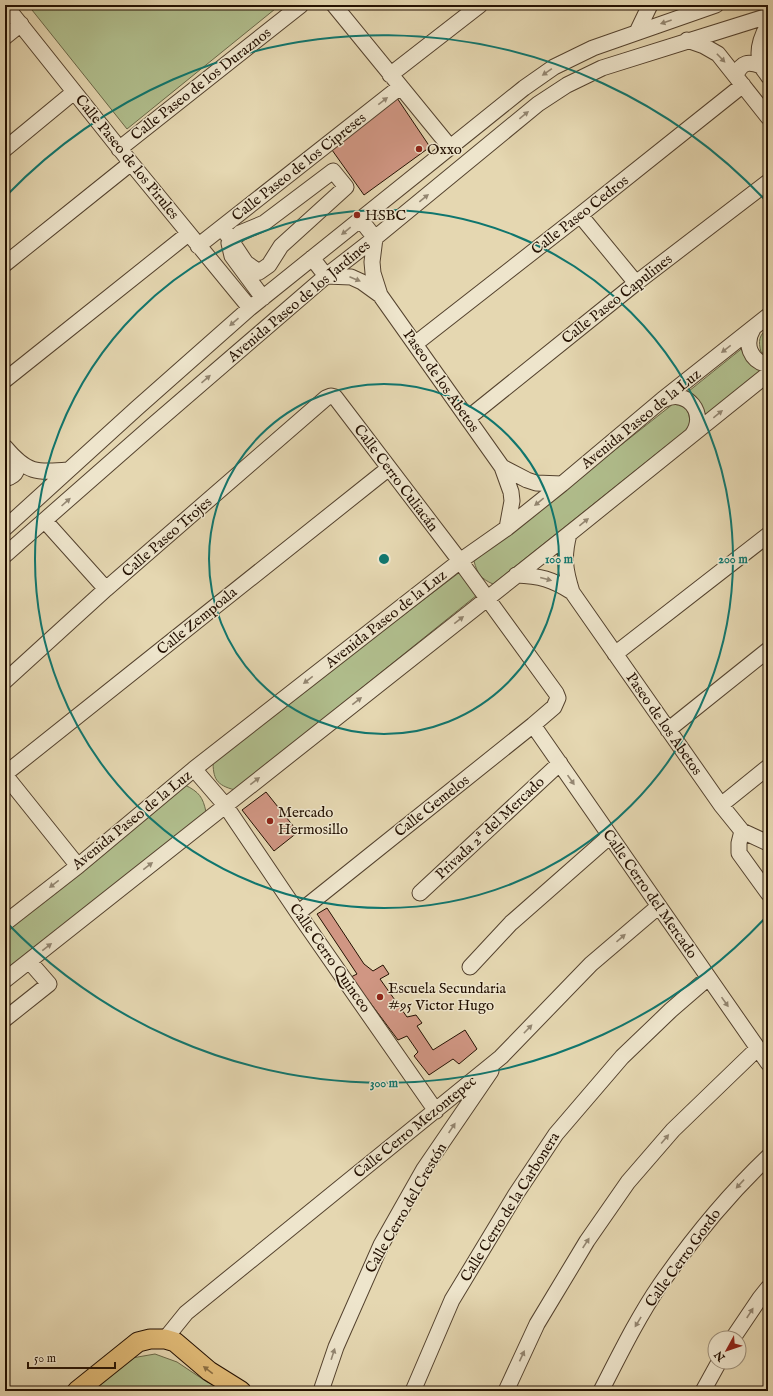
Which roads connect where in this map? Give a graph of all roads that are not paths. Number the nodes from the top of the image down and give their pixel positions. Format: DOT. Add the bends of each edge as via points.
graph roads {
  1 [pos="5,5"];
  2 [pos="301,5"];
  3 [pos="334,5"];
  4 [pos="480,5"];
  5 [pos="650,5"];
  6 [pos="716,5"];
  7 [pos="768,16"];
  8 [pos="21,24"];
  9 [pos="768,25"];
  10 [pos="637,32"];
  11 [pos="5,37"];
  12 [pos="687,40"];
  13 [pos="764,71"];
  14 [pos="390,75"];
  15 [pos="739,80"];
  16 [pos="400,88"];
  17 [pos="74,92"];
  18 [pos="768,116"];
  19 [pos="450,147"];
  20 [pos="5,149"];
  21 [pos="119,149"];
  22 [pos="131,163"];
  23 [pos="768,182"];
  24 [pos="580,215"];
  25 [pos="360,219"];
  26 [pos="222,227"];
  27 [pos="188,234"];
  28 [pos="375,238"];
  29 [pos="198,246"];
  30 [pos="312,258"];
  31 [pos="5,264"];
  32 [pos="326,276"];
  33 [pos="636,283"];
  34 [pos="380,295"];
  35 [pos="263,298"];
  36 [pos="250,308"];
  37 [pos="768,316"];
  38 [pos="752,329"];
  39 [pos="415,344"];
  40 [pos="768,365"];
  41 [pos="768,374"];
  42 [pos="170,379"];
  43 [pos="5,380"];
  44 [pos="331,396"];
  45 [pos="185,397"];
  46 [pos="662,400"];
  47 [pos="137,408"];
  48 [pos="468,418"];
  49 [pos="152,426"];
  50 [pos="691,436"];
  51 [pos="5,447"];
  52 [pos="15,459"];
  53 [pos="502,467"];
  54 [pos="389,468"];
  55 [pos="68,470"];
  56 [pos="5,478"];
  57 [pos="562,484"];
  58 [pos="45,521"];
  59 [pos="5,528"];
  60 [pos="507,528"];
  61 [pos="569,534"];
  62 [pos="768,535"];
  63 [pos="5,556"];
  64 [pos="460,561"];
  65 [pos="516,575"];
  66 [pos="106,589"];
  67 [pos="572,592"];
  68 [pos="488,598"];
  69 [pos="768,650"];
  70 [pos="615,654"];
  71 [pos="5,681"];
  72 [pos="533,725"];
  73 [pos="668,730"];
  74 [pos="560,763"];
  75 [pos="768,767"];
  76 [pos="194,769"];
  77 [pos="5,775"];
  78 [pos="721,805"];
  79 [pos="225,806"];
  80 [pos="742,831"];
  81 [pos="610,836"];
  82 [pos="768,843"];
  83 [pos="78,866"];
  84 [pos="420,893"];
  85 [pos="768,893"];
  86 [pos="659,906"];
  87 [pos="298,913"];
  88 [pos="5,923"];
  89 [pos="29,961"];
  90 [pos="470,968"];
  91 [pos="708,978"];
  92 [pos="5,980"];
  93 [pos="5,1019"];
  94 [pos="758,1048"];
  95 [pos="501,1057"];
  96 [pos="768,1063"];
  97 [pos="436,1111"];
  98 [pos="768,1157"];
  99 [pos="768,1288"];
  100 [pos="738,1330"];
  101 [pos="165,1339"];
  102 [pos="715,1370"];
  103 [pos="76,1391"];
  104 [pos="241,1391"];
  105 [pos="321,1391"];
  106 [pos="413,1391"];
  107 [pos="506,1391"];
  108 [pos="601,1391"];
  109 [pos="703,1391"];
  1 -- 8 [label="street, Calle Paseo de los Pirules"];
  2 -- 21 [label="street, Calle Paseo de los Duraznos"];
  3 -- 14 [label="street"];
  4 -- 14 [label="street"];
  5 -- 10 [label="street"];
  6 -- 10 [label="street, Avenida Paseo de los Jardines, one-way"];
  7 -- 12 [label="street, Avenida Paseo de los Jardines"];
  8 -- 11 [label="street"];
  8 -- 17 [label="street, Calle Paseo de los Pirules"];
  9 -- 13 [label="street" via="762,34 758,52"];
  10 -- 19 [label="street, Avenida Paseo de los Jardines, one-way" via="593,48 554,67"];
  12 -- 15 [label="street, one-way" via="718,54"];
  28 -- 12 [label="street, Avenida Paseo de los Jardines, one-way" via="538,104 567,85 602,68"];
  13 -- 15 [label="street, Calle Paseo Cedros" via="753,63 746,63 739,68"];
  14 -- 16 [label="street"];
  15 -- 18 [label="street"];
  15 -- 24 [label="street, Calle Paseo Cedros"];
  16 -- 19 [label="street"];
  26 -- 16 [label="street, Calle Paseo de los Cipreses, one-way"];
  17 -- 20 [label="street"];
  17 -- 21 [label="street, Calle Paseo de los Pirules"];
  19 -- 25 [label="street, Avenida Paseo de los Jardines"];
  21 -- 22 [label="street, Calle Paseo de los Pirules"];
  22 -- 27 [label="street, Calle Paseo de los Pirules"];
  22 -- 31 [label="street, Calle Paseo de los Duraznos"];
  23 -- 33 [label="street, Calle Paseo Capulines"];
  24 -- 33 [label="street"];
  24 -- 39 [label="street, Calle Paseo Cedros"];
  25 -- 28 [label="street"];
  25 -- 30 [label="street, Avenida Paseo de los Jardines, one-way"];
  26 -- 29 [label="street, Calle Paseo de los Cipreses"];
  26 -- 35 [label="street" via="229,238 233,244 237,250 242,256 246,263 259,272 269,265 281,246 346,188 333,172 264,223 240,233 235,238 229,244 232,256"];
  27 -- 29 [label="street, Calle Paseo de los Pirules"];
  27 -- 43 [label="street"];
  28 -- 32 [label="street, Avenida Paseo de los Jardines"];
  28 -- 34 [label="street, Paseo de los Abetos" via="372,262"];
  29 -- 36 [label="street, Calle Paseo de los Pirules"];
  30 -- 32 [label="street"];
  30 -- 35 [label="street, Avenida Paseo de los Jardines"];
  32 -- 34 [label="street, Paseo de los Abetos, one-way" via="351,277"];
  45 -- 32 [label="street, Avenida Paseo de los Jardines, one-way"];
  33 -- 48 [label="street, Calle Paseo Capulines"];
  34 -- 39 [label="street, Paseo de los Abetos"];
  35 -- 36 [label="street, Avenida Paseo de los Jardines"];
  36 -- 42 [label="street, Avenida Paseo de los Jardines, one-way"];
  37 -- 38 [label="street, Avenida Paseo de la Luz"];
  38 -- 40 [label="street" via="748,340 750,352 758,362"];
  38 -- 46 [label="street, Avenida Paseo de la Luz, one-way"];
  39 -- 48 [label="street, Paseo de los Abetos"];
  50 -- 41 [label="street, one-way"];
  42 -- 45 [label="street"];
  42 -- 47 [label="street, Avenida Paseo de los Jardines"];
  44 -- 54 [label="street, Calle Cerro Culiacán" via="335,397"];
  44 -- 66 [label="street, Calle Paseo Trojes"];
  45 -- 49 [label="street, Avenida Paseo de los Jardines"];
  46 -- 50 [label="street" via="678,396 692,404 698,420"];
  46 -- 57 [label="street, Avenida Paseo de la Luz"];
  47 -- 49 [label="street"];
  47 -- 55 [label="street, Avenida Paseo de los Jardines"];
  48 -- 53 [label="street, Paseo de los Abetos"];
  58 -- 49 [label="street, Avenida Paseo de los Jardines, one-way"];
  61 -- 50 [label="street, one-way"];
  51 -- 52 [label="street"];
  52 -- 55 [label="street" via="32,470"];
  52 -- 56 [label="street" via="18,468 16,472"];
  53 -- 57 [label="street, Paseo de los Abetos" via="536,483"];
  53 -- 60 [label="street, Paseo de los Abetos" via="512,501"];
  54 -- 64 [label="street, Calle Cerro Culiacán"];
  54 -- 77 [label="street, Calle Zempoala"];
  55 -- 59 [label="street, Avenida Paseo de los Jardines"];
  57 -- 60 [label="street, Avenida Paseo de la Luz, one-way"];
  58 -- 63 [label="street, Avenida Paseo de los Jardines"];
  58 -- 66 [label="street"];
  60 -- 64 [label="street, Avenida Paseo de la Luz"];
  61 -- 65 [label="street"];
  61 -- 67 [label="street, Paseo de los Abetos" via="565,549 565,566"];
  62 -- 70 [label="street"];
  64 -- 68 [label="street, Calle Cerro Culiacán"];
  64 -- 76 [label="street, Avenida Paseo de la Luz, one-way"];
  65 -- 67 [label="street, Paseo de los Abetos, one-way" via="547,579"];
  65 -- 68 [label="street"];
  66 -- 71 [label="street, Calle Paseo Trojes"];
  67 -- 70 [label="street, Paseo de los Abetos"];
  68 -- 72 [label="street, Calle Gemelos" via="558,698 554,707"];
  79 -- 68 [label="street, one-way"];
  69 -- 73 [label="street"];
  70 -- 73 [label="street, Paseo de los Abetos"];
  72 -- 74 [label="street, Calle Cerro del Mercado"];
  72 -- 87 [label="street, Calle Gemelos"];
  73 -- 78 [label="street, Paseo de los Abetos"];
  74 -- 81 [label="street, Calle Cerro del Mercado, one-way"];
  74 -- 84 [label="street, Privada 2ª del Mercado"];
  75 -- 78 [label="street"];
  76 -- 79 [label="street, Calle Cerro Quinceo"];
  76 -- 83 [label="street, Avenida Paseo de la Luz"];
  77 -- 83 [label="street"];
  78 -- 80 [label="street, Paseo de los Abetos"];
  79 -- 87 [label="street, Calle Cerro Quinceo"];
  89 -- 79 [label="street, one-way"];
  80 -- 82 [label="street, Paseo de los Abetos"];
  80 -- 85 [label="street" via="739,853"];
  81 -- 86 [label="street, Calle Cerro del Mercado"];
  81 -- 90 [label="street" via="511,923"];
  83 -- 88 [label="street, Avenida Paseo de la Luz, one-way"];
  86 -- 91 [label="street, Calle Cerro del Mercado"];
  95 -- 86 [label="street, Calle Cerro Mezontepec, one-way" via="591,964"];
  87 -- 97 [label="street, Calle Cerro Quinceo"];
  89 -- 92 [label="street"];
  89 -- 93 [label="street" via="49,984"];
  91 -- 94 [label="street, Calle Cerro del Mercado, one-way"];
  91 -- 106 [label="street, Calle Cerro de la Carbonera" via="622,1057 556,1134 516,1194 452,1300"];
  94 -- 96 [label="street, Calle Cerro del Mercado"];
  107 -- 94 [label="street, one-way" via="537,1324 587,1241 628,1182 673,1130"];
  95 -- 97 [label="street, Calle Cerro Mezontepec"];
  105 -- 95 [label="street, Calle Cerro del Crestón, one-way" via="336,1347 381,1245 424,1169"];
  97 -- 101 [label="street, Calle Cerro Mezontepec" via="186,1313"];
  98 -- 108 [label="street, Calle Cerro Gordo, one-way" via="741,1183 702,1229 660,1286 621,1351"];
  100 -- 99 [label="street, one-way"];
  101 -- 103 [label="main road" via="138,1342"];
  104 -- 101 [label="main road, one-way" via="209,1371 175,1342"];
  102 -- 109 [label="street"];
}
